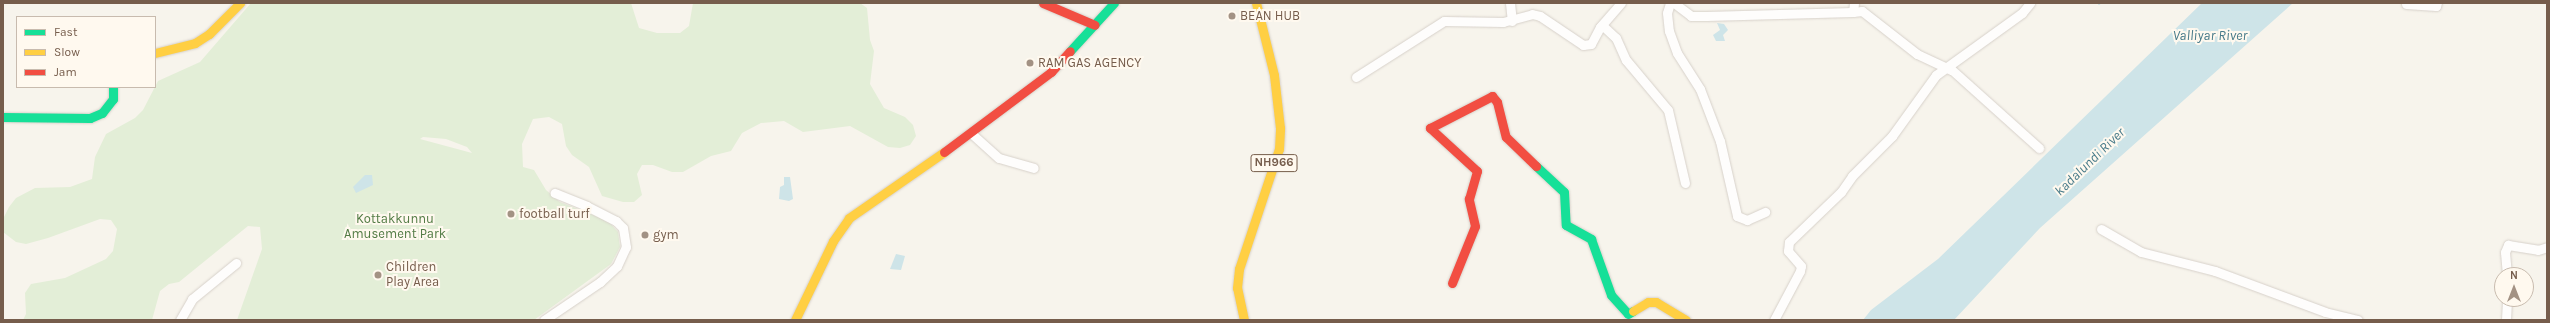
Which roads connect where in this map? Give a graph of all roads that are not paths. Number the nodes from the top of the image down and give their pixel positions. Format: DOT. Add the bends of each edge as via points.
graph roads {
  1 [pos="240,3"];
  2 [pos="1043,3"];
  3 [pos="1114,3"];
  4 [pos="1256,3"];
  5 [pos="1510,3"];
  6 [pos="1621,3"];
  7 [pos="1670,3"];
  8 [pos="1674,3"];
  9 [pos="2030,3"];
  10 [pos="2437,3"];
  11 [pos="2406,4"];
  12 [pos="1853,7"];
  13 [pos="1512,21"];
  14 [pos="1095,25"];
  15 [pos="1602,25"];
  16 [pos="1253,33"];
  17 [pos="156,53"];
  18 [pos="1945,67"];
  19 [pos="1356,77"];
  20 [pos="114,88"];
  21 [pos="3,117"];
  22 [pos="972,134"];
  23 [pos="2039,148"];
  24 [pos="1034,168"];
  25 [pos="1685,183"];
  26 [pos="554,193"];
  27 [pos="1765,212"];
  28 [pos="1243,224"];
  29 [pos="2101,229"];
  30 [pos="2547,247"];
  31 [pos="236,263"];
  32 [pos="1229,264"];
  33 [pos="2506,267"];
  34 [pos="1452,283"];
  35 [pos="2507,307"];
  36 [pos="1231,309"];
  37 [pos="180,320"];
  38 [pos="544,320"];
  39 [pos="795,320"];
  40 [pos="1244,320"];
  41 [pos="1686,320"];
  42 [pos="1774,320"];
  43 [pos="2358,320"];
  44 [pos="2506,320"];
  1 -- 17 [label="main road" via="209,34 195,43"];
  2 -- 14 [label="main road"];
  3 -- 14 [label="main road"];
  4 -- 40 [label="main road, NH966" via="1274,75 1280,128 1279,149 1239,269 1237,288"];
  5 -- 13 [label="street"];
  6 -- 15 [label="street"];
  7 -- 27 [label="street" via="1667,13 1669,31 1677,53 1700,89 1720,140 1737,216 1747,220"];
  8 -- 12 [label="street" via="1691,16"];
  9 -- 18 [label="street" via="2022,13"];
  10 -- 11 [label="street" via="2436,6"];
  12 -- 18 [label="street" via="1862,11 1917,54"];
  13 -- 15 [label="street" via="1532,14 1540,16 1583,45 1591,44"];
  13 -- 19 [label="street" via="1480,23 1444,20"];
  14 -- 22 [label="main road" via="1051,72"];
  15 -- 25 [label="street" via="1616,38 1626,60 1668,110"];
  16 -- 28 [label="main road, NH966" via="1267,98 1269,146"];
  18 -- 23 [label="street"];
  18 -- 42 [label="street" via="1929,83 1917,105 1892,136 1852,176 1842,192 1789,242 1788,250 1801,266"];
  20 -- 21 [label="main road" via="112,99 102,113 90,118 75,120"];
  22 -- 24 [label="street" via="999,158"];
  22 -- 39 [label="main road" via="849,218 833,241"];
  26 -- 38 [label="street" via="602,213 623,228 626,247 618,266 600,282"];
  29 -- 43 [label="street" via="2141,252 2215,271 2325,312"];
  30 -- 33 [label="street" via="2538,250 2508,245"];
  31 -- 37 [label="street" via="192,299"];
  32 -- 36 [label="main road"];
  34 -- 41 [label="main road" via="1475,226 1469,199 1477,171 1430,128 1492,96 1497,102 1506,137 1564,192 1566,225 1591,239 1611,295 1628,314 1648,302 1656,302"];
  35 -- 44 [label="street"];
}
